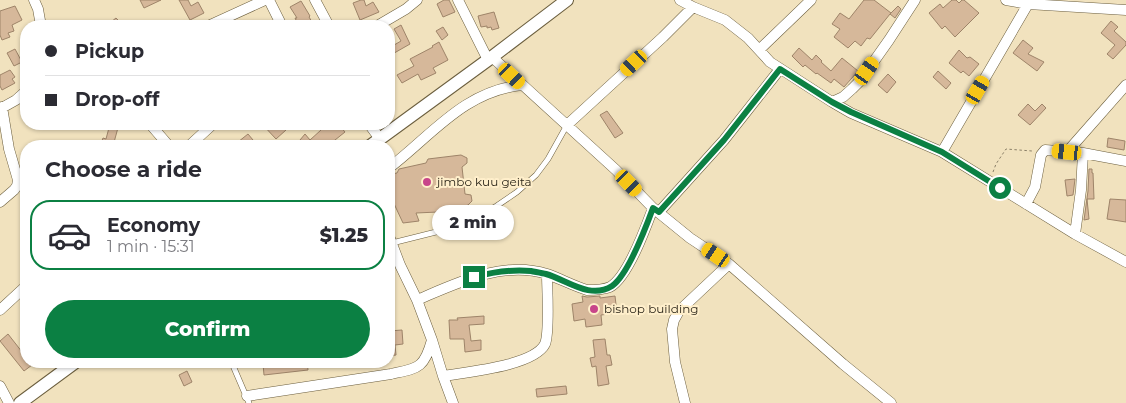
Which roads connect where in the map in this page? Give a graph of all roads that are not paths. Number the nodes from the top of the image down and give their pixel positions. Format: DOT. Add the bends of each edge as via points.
graph roads {
  1 [pos="34,0"];
  2 [pos="265,0"];
  3 [pos="269,0"];
  4 [pos="315,0"];
  5 [pos="418,0"];
  6 [pos="458,0"];
  7 [pos="566,0"];
  8 [pos="680,0"];
  9 [pos="810,0"];
  10 [pos="915,0"];
  11 [pos="1006,0"];
  12 [pos="1028,4"];
  13 [pos="1082,4"];
  14 [pos="693,7"];
  15 [pos="1126,10"];
  16 [pos="40,20"];
  17 [pos="221,20"];
  18 [pos="279,20"];
  19 [pos="325,20"];
  20 [pos="387,20"];
  21 [pos="759,50"];
  22 [pos="490,58"];
  23 [pos="780,69"];
  24 [pos="522,85"];
  25 [pos="1126,85"];
  26 [pos="20,96"];
  27 [pos="832,102"];
  28 [pos="1,108"];
  29 [pos="567,125"];
  30 [pos="395,128"];
  31 [pos="155,130"];
  32 [pos="206,130"];
  33 [pos="393,130"];
  34 [pos="164,140"];
  35 [pos="195,140"];
  36 [pos="379,140"];
  37 [pos="942,152"];
  38 [pos="1067,152"];
  39 [pos="1083,153"];
  40 [pos="1126,161"];
  41 [pos="395,163"];
  42 [pos="0,202"];
  43 [pos="1026,204"];
  44 [pos="656,210"];
  45 [pos="1075,234"];
  46 [pos="395,239"];
  47 [pos="395,252"];
  48 [pos="1126,262"];
  49 [pos="729,264"];
  50 [pos="547,274"];
  51 [pos="20,292"];
  52 [pos="417,300"];
  53 [pos="0,310"];
  54 [pos="432,340"];
  55 [pos="68,368"];
  56 [pos="234,368"];
  57 [pos="443,376"];
  58 [pos="0,386"];
  59 [pos="248,400"];
  60 [pos="9,403"];
  61 [pos="20,403"];
  62 [pos="453,403"];
  63 [pos="685,403"];
  64 [pos="892,403"];
  1 -- 16 [label="street"];
  2 -- 17 [label="street"];
  3 -- 18 [label="street"];
  4 -- 19 [label="street"];
  5 -- 20 [label="street"];
  6 -- 22 [label="street"];
  7 -- 22 [label="street"];
  8 -- 14 [label="street"];
  9 -- 21 [label="street"];
  10 -- 27 [label="street" via="860,81 843,97"];
  11 -- 12 [label="street"];
  12 -- 13 [label="street"];
  12 -- 37 [label="street"];
  13 -- 15 [label="street"];
  14 -- 21 [label="street" via="725,20"];
  14 -- 29 [label="street"];
  21 -- 23 [label="street"];
  22 -- 24 [label="street"];
  22 -- 30 [label="street"];
  23 -- 27 [label="street"];
  23 -- 44 [label="street" via="724,140"];
  24 -- 29 [label="street"];
  24 -- 41 [label="street" via="475,99 430,132"];
  25 -- 38 [label="street"];
  26 -- 28 [label="street"];
  27 -- 37 [label="street"];
  28 -- 42 [label="street" via="18,180 14,190"];
  29 -- 44 [label="street"];
  29 -- 46 [label="lane" via="536,176 495,207 444,230"];
  31 -- 34 [label="street"];
  32 -- 35 [label="street"];
  33 -- 36 [label="street"];
  37 -- 43 [label="street"];
  38 -- 39 [label="street"];
  38 -- 43 [label="street" via="1043,151"];
  39 -- 40 [label="street"];
  39 -- 45 [label="street"];
  43 -- 45 [label="street"];
  44 -- 49 [label="street"];
  44 -- 50 [label="street" via="632,257 611,286 587,290"];
  45 -- 48 [label="street"];
  47 -- 52 [label="street"];
  49 -- 63 [label="street" via="679,311 674,320 675,362"];
  49 -- 64 [label="street"];
  50 -- 52 [label="street" via="520,270 490,273"];
  50 -- 57 [label="street" via="546,343 539,351 514,364"];
  51 -- 53 [label="street"];
  52 -- 54 [label="street"];
  54 -- 57 [label="street"];
  54 -- 59 [label="street" via="423,363 412,370"];
  55 -- 61 [label="street"];
  56 -- 59 [label="lane"];
  57 -- 62 [label="street"];
  58 -- 60 [label="street"];
}
